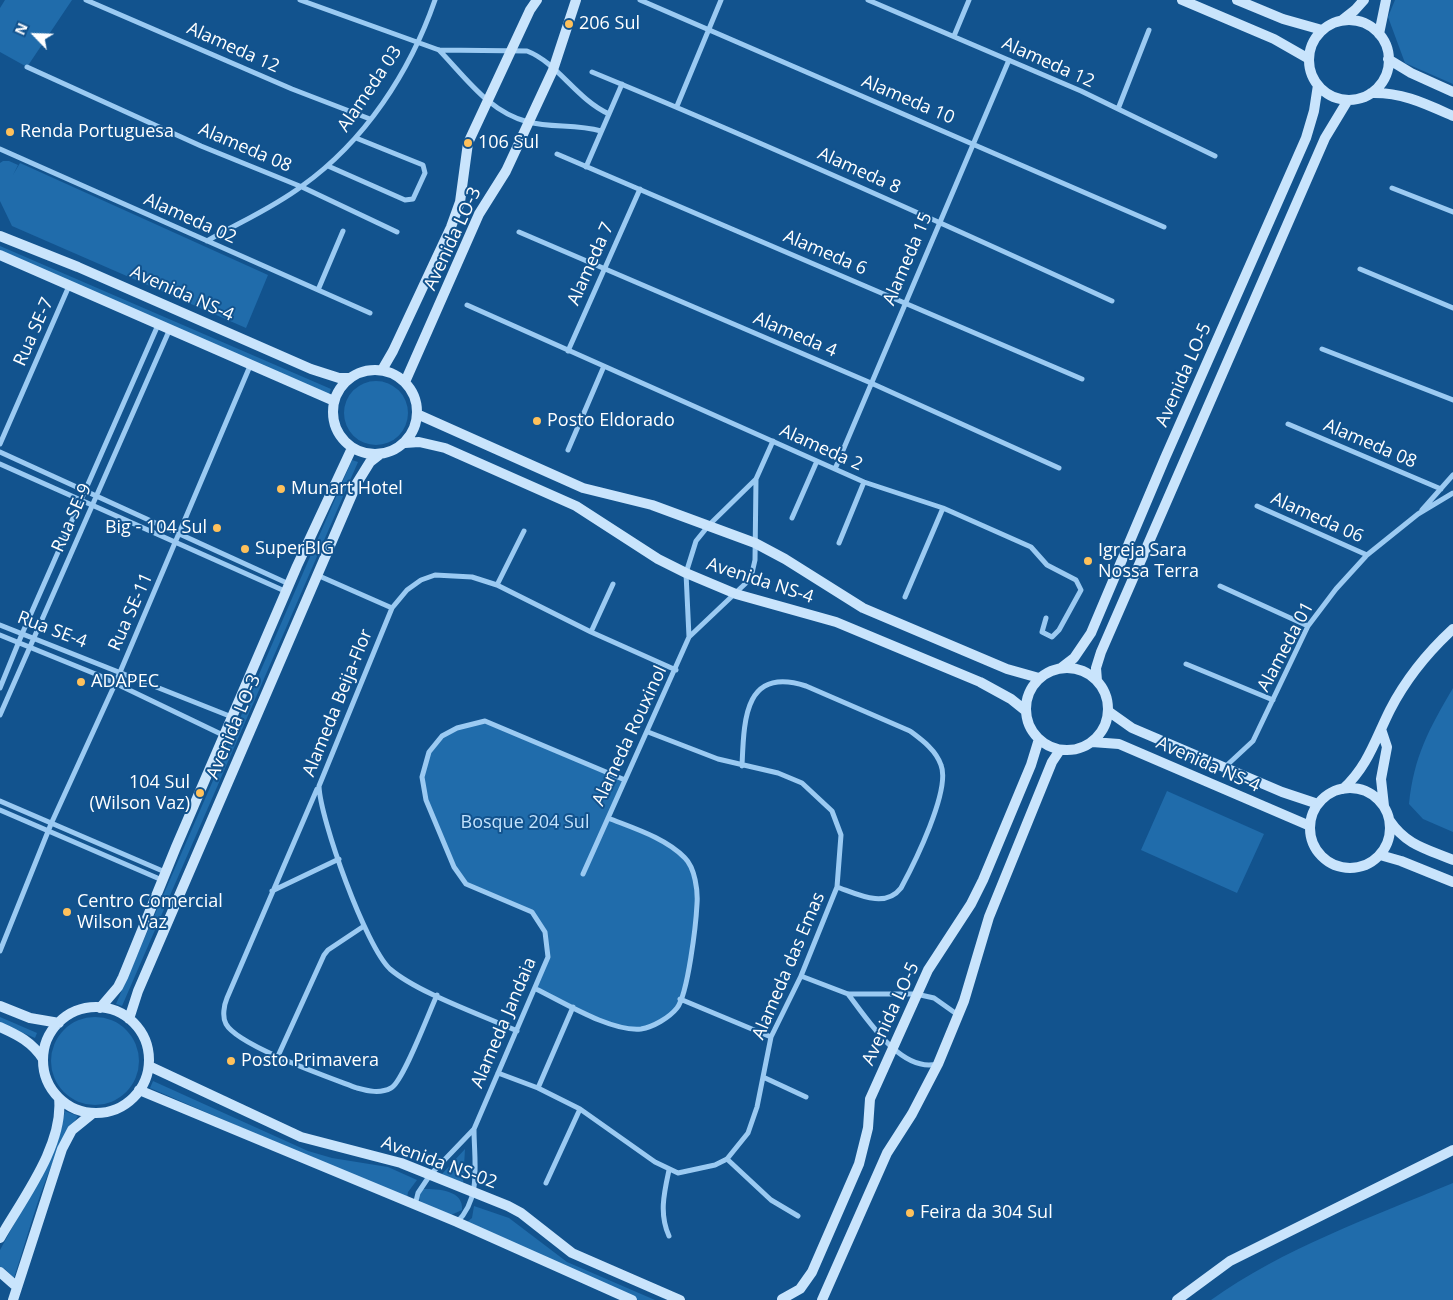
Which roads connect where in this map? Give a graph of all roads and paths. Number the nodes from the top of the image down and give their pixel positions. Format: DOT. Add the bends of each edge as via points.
graph roads {
  1 [pos="86,0"];
  2 [pos="300,0"];
  3 [pos="435,0"];
  4 [pos="537,0"];
  5 [pos="576,0"];
  6 [pos="640,0"];
  7 [pos="721,0"];
  8 [pos="868,0"];
  9 [pos="969,0"];
  10 [pos="1182,0"];
  11 [pos="1237,0"];
  12 [pos="1364,0"];
  13 [pos="1386,0"];
  14 [pos="1340,21"];
  15 [pos="708,29"];
  16 [pos="1149,30"];
  17 [pos="1322,30"];
  18 [pos="1379,34"];
  19 [pos="954,36"];
  20 [pos="418,42"];
  21 [pos="439,50"];
  22 [pos="511,51"];
  23 [pos="1309,59"];
  24 [pos="1388,59"];
  25 [pos="1009,60"];
  26 [pos="27,67"];
  27 [pos="553,70"];
  28 [pos="592,72"];
  29 [pos="622,84"];
  30 [pos="1318,85"];
  31 [pos="1453,92"];
  32 [pos="1371,93"];
  33 [pos="1348,100"];
  34 [pos="488,102"];
  35 [pos="677,106"];
  36 [pos="1118,109"];
  37 [pos="609,114"];
  38 [pos="1453,116"];
  39 [pos="370,120"];
  40 [pos="530,122"];
  41 [pos="601,131"];
  42 [pos="356,138"];
  43 [pos="974,143"];
  44 [pos="0,149"];
  45 [pos="557,154"];
  46 [pos="1215,156"];
  47 [pos="328,166"];
  48 [pos="586,167"];
  49 [pos="302,187"];
  50 [pos="1392,188"];
  51 [pos="640,189"];
  52 [pos="1453,212"];
  53 [pos="939,221"];
  54 [pos="1164,227"];
  55 [pos="343,232"];
  56 [pos="397,232"];
  57 [pos="519,232"];
  58 [pos="0,236"];
  59 [pos="207,241"];
  60 [pos="0,255"];
  61 [pos="604,269"];
  62 [pos="1360,269"];
  63 [pos="69,286"];
  64 [pos="318,290"];
  65 [pos="1112,300"];
  66 [pos="905,302"];
  67 [pos="467,305"];
  68 [pos="1453,308"];
  69 [pos="370,313"];
  70 [pos="158,326"];
  71 [pos="169,331"];
  72 [pos="1322,349"];
  73 [pos="568,351"];
  74 [pos="250,366"];
  75 [pos="604,366"];
  76 [pos="382,370"];
  77 [pos="350,378"];
  78 [pos="1082,379"];
  79 [pos="405,382"];
  80 [pos="871,382"];
  81 [pos="1453,400"];
  82 [pos="334,401"];
  83 [pos="417,414"];
  84 [pos="1288,424"];
  85 [pos="774,441"];
  86 [pos="405,443"];
  87 [pos="0,444"];
  88 [pos="352,448"];
  89 [pos="568,450"];
  90 [pos="0,452"];
  91 [pos="380,455"];
  92 [pos="817,461"];
  93 [pos="0,464"];
  94 [pos="1059,468"];
  95 [pos="835,469"];
  96 [pos="1453,475"];
  97 [pos="756,479"];
  98 [pos="864,482"];
  99 [pos="1441,489"];
  100 [pos="84,490"];
  101 [pos="1453,493"];
  102 [pos="97,496"];
  103 [pos="80,499"];
  104 [pos="94,505"];
  105 [pos="1257,506"];
  106 [pos="943,508"];
  107 [pos="1418,514"];
  108 [pos="792,518"];
  109 [pos="708,525"];
  110 [pos="524,531"];
  111 [pos="180,533"];
  112 [pos="177,541"];
  113 [pos="755,543"];
  114 [pos="839,543"];
  115 [pos="1367,555"];
  116 [pos="686,573"];
  117 [pos="317,575"];
  118 [pos="613,584"];
  119 [pos="497,585"];
  120 [pos="1220,586"];
  121 [pos="288,588"];
  122 [pos="736,594"];
  123 [pos="905,596"];
  124 [pos="392,608"];
  125 [pos="1046,618"];
  126 [pos="0,625"];
  127 [pos="1308,626"];
  128 [pos="1453,629"];
  129 [pos="591,632"];
  130 [pos="22,634"];
  131 [pos="0,635"];
  132 [pos="689,637"];
  133 [pos="34,638"];
  134 [pos="18,643"];
  135 [pos="30,647"];
  136 [pos="1186,664"];
  137 [pos="1061,668"];
  138 [pos="676,670"];
  139 [pos="120,672"];
  140 [pos="1039,678"];
  141 [pos="1097,681"];
  142 [pos="114,684"];
  143 [pos="0,688"];
  144 [pos="1273,700"];
  145 [pos="1026,711"];
  146 [pos="1108,711"];
  147 [pos="0,715"];
  148 [pos="232,717"];
  149 [pos="1381,729"];
  150 [pos="648,732"];
  151 [pos="224,736"];
  152 [pos="1038,740"];
  153 [pos="1092,742"];
  154 [pos="1060,750"];
  155 [pos="742,766"];
  156 [pos="1224,767"];
  157 [pos="624,780"];
  158 [pos="319,786"];
  159 [pos="1343,789"];
  160 [pos="0,801"];
  161 [pos="1318,804"];
  162 [pos="1384,807"];
  163 [pos="0,810"];
  164 [pos="608,818"];
  165 [pos="1389,820"];
  166 [pos="51,824"];
  167 [pos="1310,826"];
  168 [pos="48,831"];
  169 [pos="1380,855"];
  170 [pos="339,860"];
  171 [pos="1453,860"];
  172 [pos="584,874"];
  173 [pos="163,876"];
  174 [pos="1453,882"];
  175 [pos="837,887"];
  176 [pos="271,892"];
  177 [pos="364,926"];
  178 [pos="0,951"];
  179 [pos="801,976"];
  180 [pos="536,989"];
  181 [pos="848,994"];
  182 [pos="916,994"];
  183 [pos="437,995"];
  184 [pos="680,999"];
  185 [pos="0,1006"];
  186 [pos="573,1007"];
  187 [pos="100,1008"];
  188 [pos="958,1015"];
  189 [pos="129,1019"];
  190 [pos="59,1023"];
  191 [pos="0,1027"];
  192 [pos="517,1031"];
  193 [pos="771,1037"];
  194 [pos="892,1049"];
  195 [pos="278,1056"];
  196 [pos="43,1059"];
  197 [pos="938,1064"];
  198 [pos="149,1066"];
  199 [pos="498,1073"];
  200 [pos="763,1077"];
  201 [pos="538,1088"];
  202 [pos="140,1090"];
  203 [pos="806,1097"];
  204 [pos="59,1098"];
  205 [pos="580,1110"];
  206 [pos="94,1113"];
  207 [pos="474,1129"];
  208 [pos="1453,1150"];
  209 [pos="727,1159"];
  210 [pos="669,1170"];
  211 [pos="430,1175"];
  212 [pos="546,1183"];
  213 [pos="474,1194"];
  214 [pos="415,1206"];
  215 [pos="798,1216"];
  216 [pos="457,1222"];
  217 [pos="669,1236"];
  218 [pos="0,1238"];
  219 [pos="0,1272"];
  220 [pos="17,1287"];
  221 [pos="13,1300"];
  222 [pos="632,1300"];
  223 [pos="680,1300"];
  224 [pos="781,1300"];
  225 [pos="822,1300"];
  226 [pos="1177,1300"];
  1 -- 39 [label="street, Alameda 12"];
  2 -- 20 [label="street"];
  3 -- 20 [label="street, Alameda 03"];
  4 -- 22 [label="street, Avenida LO-3"];
  5 -- 27 [label="street, Avenida LO-3"];
  6 -- 15 [label="street, Alameda 10"];
  7 -- 15 [label="street"];
  8 -- 19 [label="street, Alameda 12"];
  9 -- 19 [label="street"];
  10 -- 23 [label="street" via="1274,39"];
  11 -- 17 [label="street"];
  12 -- 14 [label="street"];
  13 -- 18 [label="street"];
  14 -- 17 [label="street"];
  14 -- 18 [label="street" via="1368,25"];
  15 -- 35 [label="street"];
  15 -- 43 [label="street, Alameda 10"];
  16 -- 36 [label="street"];
  17 -- 23 [label="street" via="1311,48"];
  18 -- 24 [label="street"];
  19 -- 25 [label="street, Alameda 12"];
  20 -- 21 [label="street"];
  20 -- 39 [label="street, Alameda 03"];
  21 -- 22 [label="street"];
  21 -- 34 [label="street"];
  22 -- 27 [label="street" via="527,51 540,56"];
  22 -- 34 [label="street, Avenida LO-3"];
  23 -- 30 [label="street" via="1311,73"];
  24 -- 31 [label="street"];
  24 -- 32 [label="street" via="1380,84"];
  25 -- 36 [label="street, Alameda 12"];
  25 -- 43 [label="street, Alameda 15"];
  26 -- 49 [label="street, Alameda 08" via="201,146"];
  27 -- 37 [label="street" via="586,101"];
  27 -- 40 [label="street, Avenida LO-3"];
  28 -- 29 [label="street, Alameda 8"];
  29 -- 35 [label="street, Alameda 8"];
  29 -- 37 [label="street"];
  30 -- 33 [label="street" via="1331,96"];
  30 -- 137 [label="street, Avenida LO-5" via="1306,138 1091,633 1074,658"];
  32 -- 33 [label="street"];
  32 -- 38 [label="street" via="1387,92 1417,99"];
  33 -- 141 [label="street, Avenida LO-5" via="1325,138 1196,430 1101,652 1096,668"];
  34 -- 40 [label="street" via="497,110"];
  34 -- 76 [label="street, Avenida LO-3" via="468,143 460,202 451,227"];
  35 -- 53 [label="street, Alameda 8"];
  36 -- 46 [label="street, Alameda 12"];
  37 -- 41 [label="street"];
  39 -- 42 [label="street, Alameda 03"];
  40 -- 41 [label="street" via="585,126"];
  40 -- 79 [label="street, Avenida LO-3" via="506,171 479,214"];
  41 -- 48 [label="street"];
  42 -- 47 [label="street, Alameda 03"];
  42 -- 47 [label="street" via="423,165 425,173 413,199 405,200"];
  43 -- 53 [label="street, Alameda 15"];
  43 -- 54 [label="street, Alameda 10"];
  44 -- 59 [label="street, Alameda 02"];
  45 -- 48 [label="street, Alameda 6"];
  47 -- 49 [label="street, Alameda 03"];
  48 -- 51 [label="street, Alameda 6"];
  49 -- 56 [label="street, Alameda 08"];
  49 -- 59 [label="street, Alameda 03"];
  50 -- 52 [label="street"];
  51 -- 61 [label="street, Alameda 7"];
  51 -- 66 [label="street, Alameda 6"];
  53 -- 65 [label="street, Alameda 8"];
  53 -- 66 [label="street, Alameda 15"];
  55 -- 64 [label="street"];
  57 -- 61 [label="street, Alameda 4"];
  58 -- 77 [label="street, Avenida NS-4" via="311,369"];
  59 -- 64 [label="street, Alameda 02"];
  60 -- 63 [label="street"];
  61 -- 73 [label="street, Alameda 7"];
  61 -- 80 [label="street, Alameda 4"];
  62 -- 68 [label="street"];
  63 -- 70 [label="street"];
  63 -- 87 [label="street, Rua SE-7"];
  64 -- 69 [label="street, Alameda 02"];
  66 -- 78 [label="street, Alameda 6"];
  66 -- 80 [label="street, Alameda 15"];
  67 -- 73 [label="street, Alameda 2"];
  70 -- 71 [label="street"];
  70 -- 100 [label="street, Rua SE-9"];
  71 -- 74 [label="street"];
  71 -- 102 [label="street, Rua SE-9"];
  72 -- 81 [label="street"];
  73 -- 75 [label="street, Alameda 2"];
  74 -- 82 [label="street"];
  74 -- 111 [label="street, Rua SE-11"];
  75 -- 85 [label="street, Alameda 2"];
  75 -- 89 [label="street"];
  76 -- 77 [label="street"];
  76 -- 79 [label="street"];
  77 -- 82 [label="street"];
  79 -- 83 [label="street" via="413,393"];
  80 -- 94 [label="street, Alameda 4"];
  80 -- 95 [label="street, Alameda 15"];
  82 -- 88 [label="street" via="336,429"];
  83 -- 86 [label="street" via="413,432"];
  83 -- 109 [label="street, Avenida NS-4" via="583,488 652,505"];
  84 -- 99 [label="street, Alameda 08"];
  85 -- 92 [label="street, Alameda 2"];
  85 -- 97 [label="street"];
  86 -- 91 [label="street"];
  86 -- 116 [label="street, Avenida NS-4" via="419,442 445,448 576,506 658,559"];
  88 -- 91 [label="street"];
  88 -- 121 [label="street, Avenida LO-3"];
  90 -- 100 [label="street"];
  91 -- 117 [label="street, Avenida LO-3" via="370,462 357,483"];
  92 -- 95 [label="street, Alameda 2"];
  92 -- 108 [label="street"];
  93 -- 103 [label="street"];
  95 -- 98 [label="street, Alameda 2"];
  96 -- 99 [label="street"];
  97 -- 109 [label="street"];
  97 -- 113 [label="street"];
  98 -- 106 [label="street, Alameda 2"];
  98 -- 114 [label="street"];
  99 -- 107 [label="street"];
  100 -- 102 [label="street"];
  100 -- 103 [label="street, Rua SE-9"];
  101 -- 107 [label="street, Alameda 01"];
  102 -- 104 [label="street, Rua SE-9"];
  102 -- 111 [label="street"];
  103 -- 104 [label="street"];
  103 -- 130 [label="street, Rua SE-9"];
  104 -- 112 [label="street"];
  104 -- 133 [label="street, Rua SE-9"];
  105 -- 115 [label="street, Alameda 06"];
  106 -- 123 [label="street"];
  106 -- 125 [label="street, Alameda 2" via="1031,547 1046,566 1076,580 1080,590 1056,636 1042,632"];
  107 -- 115 [label="street, Alameda 01"];
  109 -- 113 [label="street, Avenida NS-4"];
  109 -- 116 [label="street" via="696,541"];
  110 -- 119 [label="street"];
  111 -- 112 [label="street, Rua SE-11"];
  111 -- 121 [label="street"];
  112 -- 121 [label="street"];
  112 -- 139 [label="street, Rua SE-11"];
  113 -- 122 [label="street" via="752,573"];
  113 -- 140 [label="street, Avenida NS-4" via="863,608 1007,669"];
  115 -- 127 [label="street, Alameda 01"];
  116 -- 122 [label="street, Avenida NS-4"];
  116 -- 132 [label="street"];
  117 -- 124 [label="street"];
  117 -- 189 [label="street, Avenida LO-3" via="138,991"];
  118 -- 129 [label="street"];
  119 -- 124 [label="street, Alameda Beija-Flor" via="472,577 435,575 407,590"];
  119 -- 129 [label="street, Alameda Beija-Flor"];
  120 -- 127 [label="street"];
  121 -- 148 [label="street, Avenida LO-3"];
  122 -- 132 [label="street"];
  122 -- 145 [label="street, Avenida NS-4" via="836,622 980,682"];
  124 -- 158 [label="street, Alameda Beija-Flor"];
  126 -- 130 [label="street, Rua SE-4"];
  127 -- 144 [label="street, Alameda 01"];
  128 -- 149 [label="street" via="1429,651 1407,680"];
  129 -- 138 [label="street, Alameda Beija-Flor"];
  130 -- 133 [label="street, Rua SE-4"];
  130 -- 134 [label="street, Rua SE-9"];
  131 -- 134 [label="street, Rua SE-4"];
  132 -- 138 [label="street, Alameda Rouxinol"];
  133 -- 135 [label="street, Rua SE-9"];
  133 -- 139 [label="street, Rua SE-4"];
  134 -- 135 [label="street, Rua SE-4"];
  134 -- 143 [label="street, Rua SE-9"];
  135 -- 142 [label="street, Rua SE-4"];
  135 -- 147 [label="street, Rua SE-9"];
  136 -- 144 [label="street"];
  137 -- 140 [label="street"];
  137 -- 141 [label="street" via="1081,670"];
  138 -- 150 [label="street, Alameda Rouxinol"];
  139 -- 142 [label="street, Rua SE-11"];
  139 -- 148 [label="street, Rua SE-4"];
  140 -- 145 [label="street" via="1029,693"];
  141 -- 146 [label="street" via="1106,695"];
  142 -- 151 [label="street, Rua SE-4"];
  142 -- 166 [label="street, Rua SE-11"];
  144 -- 156 [label="street, Alameda 01" via="1253,741"];
  145 -- 152 [label="street" via="1027,722"];
  146 -- 153 [label="street" via="1103,728"];
  146 -- 156 [label="street, Avenida NS-4" via="1132,728"];
  148 -- 151 [label="street, Avenida LO-3"];
  149 -- 159 [label="street" via="1358,775"];
  149 -- 162 [label="street" via="1387,747 1381,779"];
  150 -- 155 [label="street, Alameda das Emas"];
  150 -- 157 [label="street, Alameda Rouxinol"];
  151 -- 173 [label="street, Avenida LO-3"];
  152 -- 154 [label="street"];
  152 -- 182 [label="street, Avenida LO-5" via="1031,765 983,880"];
  153 -- 154 [label="street" via="1073,750"];
  153 -- 167 [label="street, Avenida NS-4" via="1119,744"];
  154 -- 188 [label="street" via="1052,762 996,899"];
  155 -- 175 [label="street, Alameda das Emas" via="778,773 802,783 832,811 841,835"];
  155 -- 175 [label="street" via="743,739 753,700 761,687 771,682 806,686 910,731 925,742 941,764 944,776 936,809 901,888 888,899 860,895"];
  156 -- 161 [label="street, Avenida NS-4"];
  157 -- 164 [label="street, Alameda Rouxinol"];
  157 -- 180 [label="street, Alameda Jandaia" via="485,721 457,728 442,736 429,752 422,776 426,800 454,867 466,884 532,912 545,932 548,957"];
  158 -- 170 [label="street, Alameda Beija-Flor" via="325,825"];
  158 -- 176 [label="street"];
  159 -- 161 [label="street" via="1329,794"];
  159 -- 162 [label="street" via="1366,791"];
  160 -- 166 [label="street"];
  161 -- 167 [label="street"];
  162 -- 165 [label="street"];
  163 -- 168 [label="street"];
  164 -- 172 [label="street, Alameda Rouxinol"];
  164 -- 184 [label="street" via="670,846 686,858 695,880 697,904 686,984"];
  165 -- 169 [label="street" via="1390,832"];
  165 -- 171 [label="street" via="1405,838"];
  166 -- 168 [label="street, Rua SE-11"];
  166 -- 173 [label="street"];
  167 -- 169 [label="street" via="1316,850 1334,865 1359,867"];
  168 -- 173 [label="street"];
  168 -- 178 [label="street, Rua SE-11"];
  169 -- 174 [label="street" via="1401,860"];
  170 -- 176 [label="street"];
  170 -- 177 [label="street, Alameda Beija-Flor"];
  173 -- 187 [label="street, Avenida LO-3" via="123,977"];
  175 -- 179 [label="street, Alameda das Emas"];
  176 -- 195 [label="street" via="227,998 224,1015 232,1030"];
  177 -- 183 [label="street, Alameda Beija-Flor" via="389,968 411,984"];
  177 -- 195 [label="street" via="324,955"];
  179 -- 181 [label="street"];
  179 -- 193 [label="street, Alameda das Emas"];
  180 -- 186 [label="street"];
  180 -- 192 [label="street, Alameda Jandaia"];
  181 -- 182 [label="street"];
  181 -- 194 [label="street"];
  182 -- 188 [label="street" via="934,998"];
  182 -- 194 [label="street, Avenida LO-5"];
  183 -- 192 [label="street, Alameda Beija-Flor"];
  183 -- 195 [label="street" via="393,1088 370,1092"];
  184 -- 186 [label="street" via="677,1008 660,1022 642,1029 620,1026"];
  184 -- 193 [label="street"];
  185 -- 190 [label="street" via="30,1018"];
  186 -- 201 [label="street"];
  187 -- 189 [label="street" via="115,1011"];
  187 -- 190 [label="street" via="71,1014"];
  188 -- 197 [label="street"];
  189 -- 198 [label="street" via="141,1032 148,1048"];
  190 -- 196 [label="street" via="48,1039"];
  191 -- 196 [label="street" via="23,1037"];
  192 -- 199 [label="street, Alameda Jandaia"];
  193 -- 200 [label="street, Alameda das Emas"];
  194 -- 197 [label="street" via="921,1065"];
  194 -- 224 [label="street, Avenida LO-5" via="870,1099 868,1128 859,1164 812,1272 800,1289"];
  196 -- 204 [label="street" via="50,1087"];
  197 -- 225 [label="street" via="887,1153"];
  198 -- 202 [label="street"];
  198 -- 211 [label="street, Avenida NS-02" via="301,1137 401,1162"];
  199 -- 201 [label="street"];
  199 -- 207 [label="street, Alameda Jandaia"];
  200 -- 203 [label="street"];
  200 -- 209 [label="street, Alameda das Emas" via="748,1133"];
  201 -- 205 [label="street"];
  202 -- 206 [label="street" via="127,1103 111,1111"];
  202 -- 214 [label="street"];
  204 -- 206 [label="street" via="69,1106"];
  204 -- 218 [label="street" via="61,1112 53,1141"];
  205 -- 210 [label="street"];
  205 -- 212 [label="street"];
  206 -- 220 [label="street" via="72,1130 62,1149"];
  207 -- 211 [label="street, Alameda Jandaia"];
  207 -- 213 [label="street, Alameda Jandaia"];
  208 -- 226 [label="street" via="1230,1261"];
  209 -- 210 [label="street" via="697,1170 678,1173"];
  209 -- 215 [label="street" via="771,1200"];
  210 -- 217 [label="street" via="663,1206 663,1223"];
  211 -- 213 [label="street, Avenida NS-02"];
  211 -- 214 [label="street, Alameda Jandaia" via="418,1193"];
  213 -- 216 [label="street, Alameda Jandaia" via="465,1214"];
  213 -- 223 [label="street, Avenida NS-02" via="520,1213 578,1257"];
  214 -- 216 [label="street"];
  216 -- 222 [label="street"];
  219 -- 220 [label="street"];
  220 -- 221 [label="street"];
}
